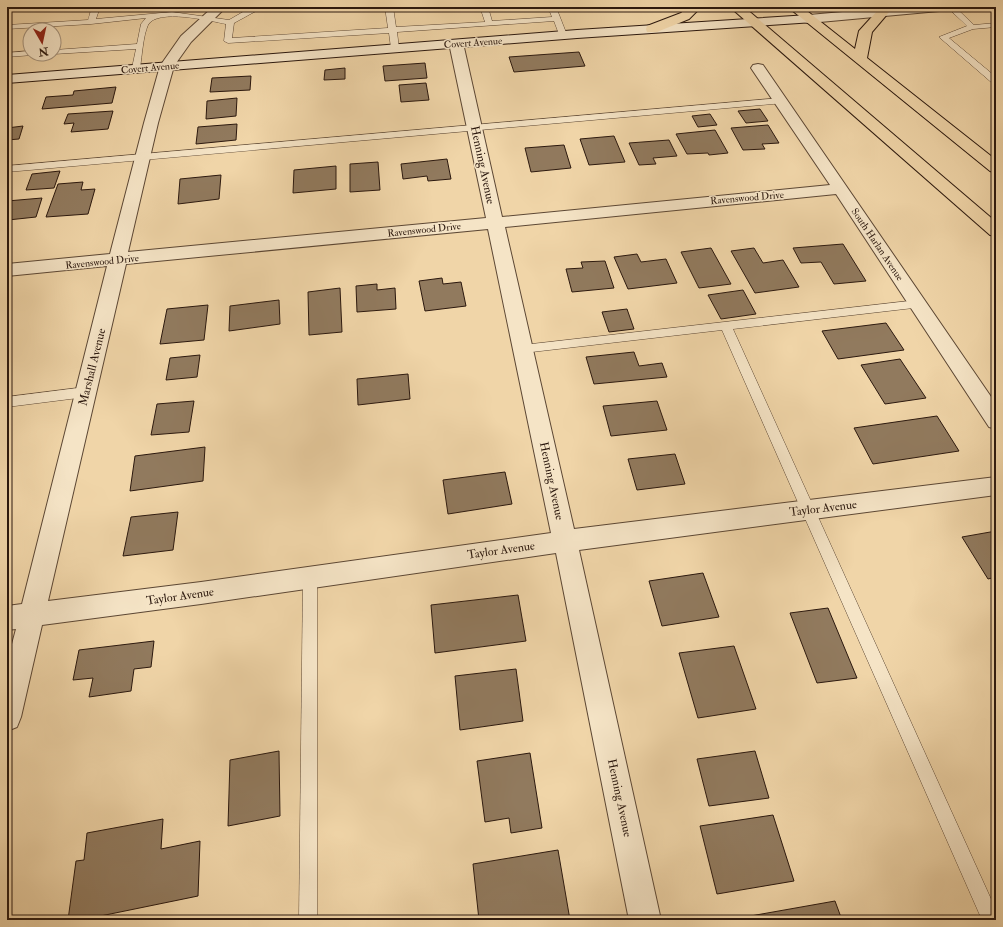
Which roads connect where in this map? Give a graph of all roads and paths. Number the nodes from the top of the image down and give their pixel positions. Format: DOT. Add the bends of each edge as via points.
graph roads {
  1 [pos="96,7"];
  2 [pos="220,7"];
  3 [pos="292,7"];
  4 [pos="389,7"];
  5 [pos="484,7"];
  6 [pos="552,7"];
  7 [pos="695,7"];
  8 [pos="736,7"];
  9 [pos="794,7"];
  10 [pos="938,7"];
  11 [pos="951,7"];
  12 [pos="251,8"];
  13 [pos="883,12"];
  14 [pos="156,15"];
  15 [pos="556,19"];
  16 [pos="809,19"];
  17 [pos="91,22"];
  18 [pos="230,22"];
  19 [pos="203,23"];
  20 [pos="489,23"];
  21 [pos="756,23"];
  22 [pos="996,25"];
  23 [pos="7,27"];
  24 [pos="972,27"];
  25 [pos="392,29"];
  26 [pos="652,29"];
  27 [pos="563,36"];
  28 [pos="456,43"];
  29 [pos="140,46"];
  30 [pos="395,48"];
  31 [pos="62,51"];
  32 [pos="22,54"];
  33 [pos="7,55"];
  34 [pos="860,59"];
  35 [pos="167,66"];
  36 [pos="136,68"];
  37 [pos="758,68"];
  38 [pos="7,79"];
  39 [pos="996,80"];
  40 [pos="781,101"];
  41 [pos="475,128"];
  42 [pos="143,157"];
  43 [pos="996,168"];
  44 [pos="7,169"];
  45 [pos="842,189"];
  46 [pos="496,222"];
  47 [pos="996,231"];
  48 [pos="119,259"];
  49 [pos="7,270"];
  50 [pos="918,304"];
  51 [pos="726,326"];
  52 [pos="523,349"];
  53 [pos="86,392"];
  54 [pos="7,402"];
  55 [pos="996,422"];
  56 [pos="996,486"];
  57 [pos="809,510"];
  58 [pos="565,541"];
  59 [pos="310,577"];
  60 [pos="32,615"];
  61 [pos="7,618"];
  62 [pos="7,717"];
  63 [pos="308,920"];
  64 [pos="645,920"];
  65 [pos="991,920"];
  1 -- 17 [label="lane"];
  2 -- 19 [label="street, Marshall Avenue"];
  3 -- 12 [label="lane"];
  4 -- 25 [label="lane"];
  5 -- 20 [label="lane"];
  6 -- 15 [label="lane"];
  7 -- 26 [label="highway" via="684,16"];
  8 -- 21 [label="highway"];
  9 -- 16 [label="highway"];
  10 -- 13 [label="street, Covert Avenue"];
  11 -- 24 [label="lane"];
  12 -- 18 [label="lane"];
  13 -- 16 [label="street, Covert Avenue"];
  13 -- 34 [label="highway" via="866,32"];
  14 -- 17 [label="lane"];
  14 -- 19 [label="lane" via="179,15"];
  14 -- 29 [label="lane" via="145,23"];
  15 -- 20 [label="lane"];
  15 -- 27 [label="lane"];
  16 -- 21 [label="street, Covert Avenue"];
  16 -- 34 [label="highway"];
  17 -- 23 [label="lane"];
  18 -- 19 [label="lane"];
  18 -- 25 [label="lane" via="228,41"];
  19 -- 35 [label="street, Marshall Avenue" via="186,39"];
  20 -- 25 [label="lane"];
  21 -- 26 [label="street, Covert Avenue"];
  21 -- 47 [label="highway"];
  22 -- 24 [label="lane"];
  24 -- 39 [label="lane" via="943,37"];
  25 -- 30 [label="lane"];
  26 -- 27 [label="street, Covert Avenue"];
  27 -- 28 [label="street, Covert Avenue"];
  28 -- 30 [label="street, Covert Avenue"];
  28 -- 41 [label="street, Henning Avenue"];
  29 -- 31 [label="lane"];
  29 -- 36 [label="lane"];
  30 -- 35 [label="street, Covert Avenue"];
  32 -- 33 [label="lane"];
  34 -- 43 [label="highway"];
  35 -- 36 [label="street, Covert Avenue"];
  35 -- 42 [label="street, Marshall Avenue"];
  36 -- 38 [label="street, Covert Avenue"];
  37 -- 40 [label="street, South Harlan Avenue"];
  40 -- 41 [label="lane"];
  40 -- 45 [label="street, South Harlan Avenue"];
  41 -- 42 [label="lane"];
  41 -- 46 [label="street, Henning Avenue"];
  42 -- 44 [label="lane"];
  42 -- 48 [label="street, Marshall Avenue"];
  45 -- 46 [label="street, Ravenswood Drive"];
  45 -- 50 [label="street, South Harlan Avenue"];
  46 -- 48 [label="street, Ravenswood Drive"];
  46 -- 52 [label="street, Henning Avenue"];
  48 -- 49 [label="street, Ravenswood Drive"];
  48 -- 53 [label="street, Marshall Avenue"];
  50 -- 51 [label="lane"];
  50 -- 55 [label="street, South Harlan Avenue"];
  51 -- 52 [label="lane"];
  51 -- 57 [label="lane"];
  52 -- 58 [label="street, Henning Avenue"];
  53 -- 54 [label="lane"];
  53 -- 60 [label="street, Marshall Avenue"];
  56 -- 57 [label="street, Taylor Avenue"];
  57 -- 58 [label="street, Taylor Avenue"];
  57 -- 65 [label="lane"];
  58 -- 59 [label="street, Taylor Avenue"];
  58 -- 64 [label="street, Henning Avenue"];
  59 -- 60 [label="street, Taylor Avenue"];
  59 -- 63 [label="lane"];
  60 -- 61 [label="street, Taylor Avenue"];
  60 -- 62 [label="street, Marshall Avenue"];
}
